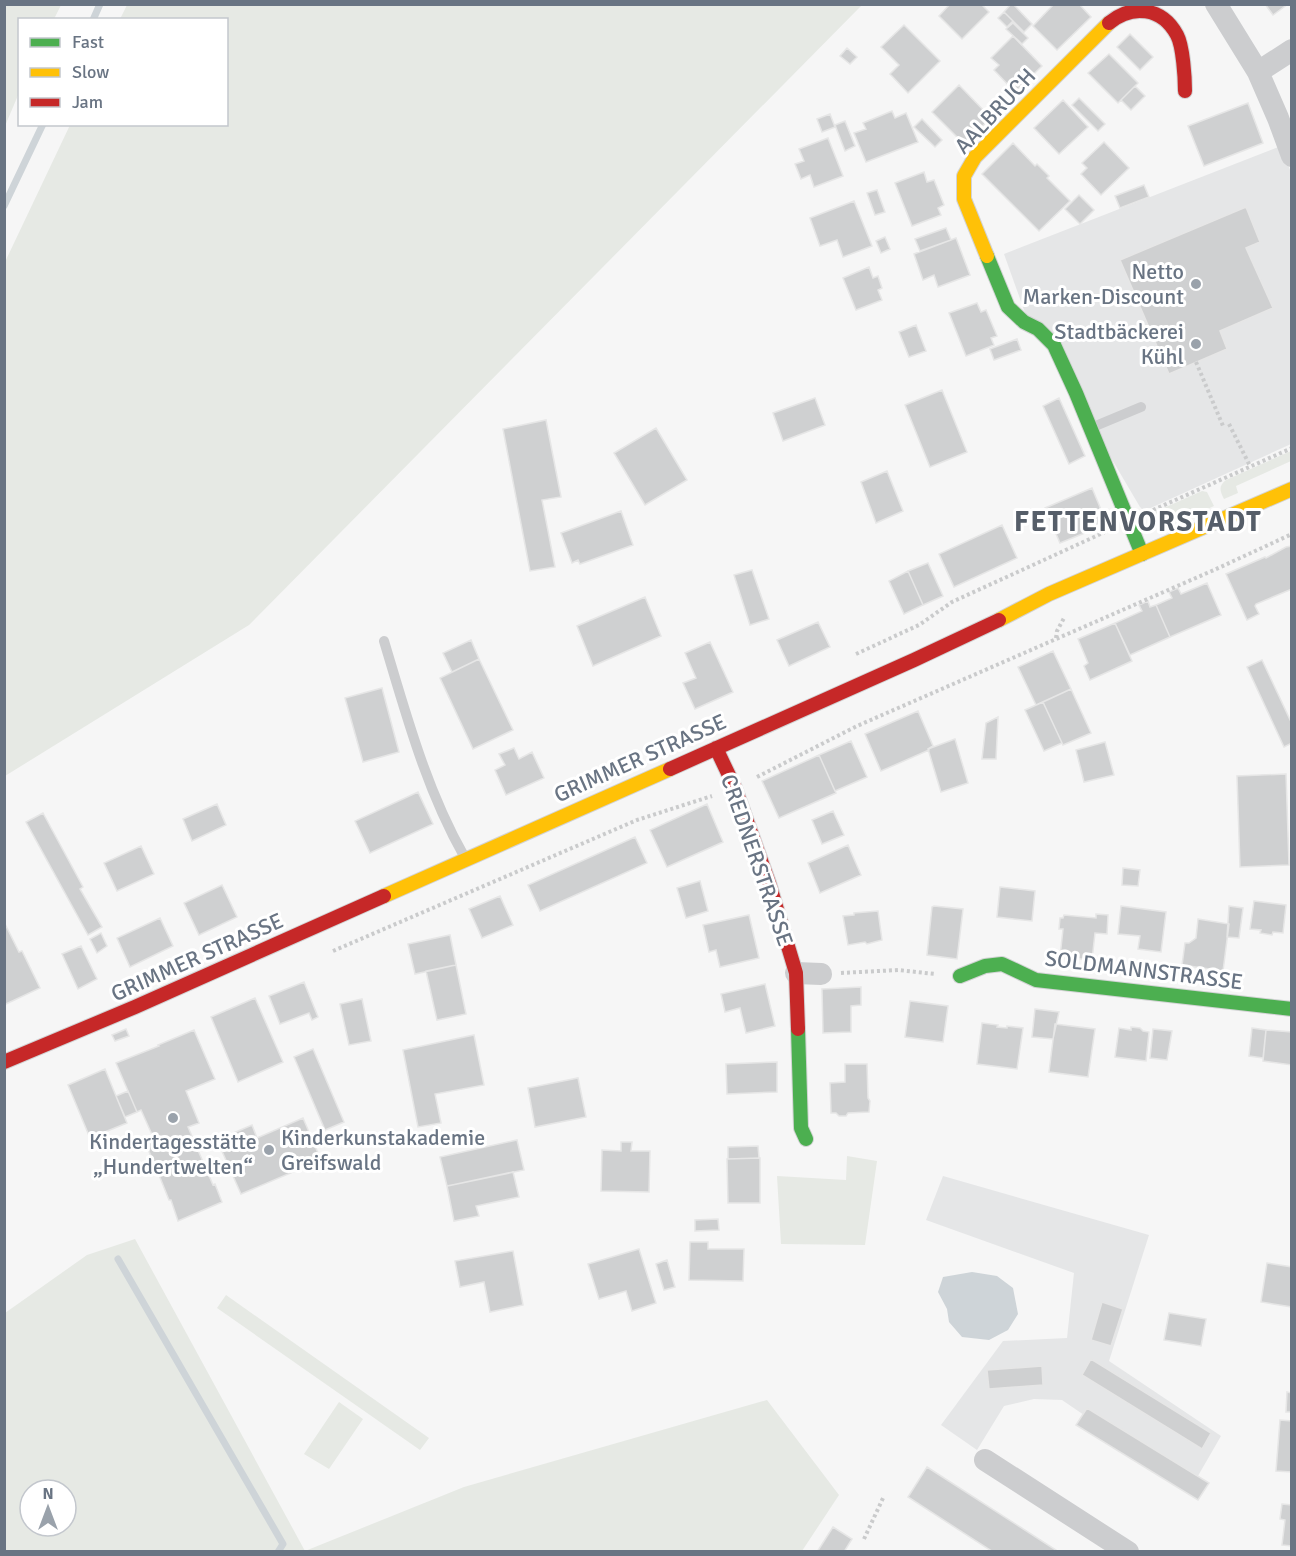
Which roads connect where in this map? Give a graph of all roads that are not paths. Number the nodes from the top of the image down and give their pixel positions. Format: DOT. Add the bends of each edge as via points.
graph roads {
  1 [pos="1216,4"];
  2 [pos="1292,50"];
  3 [pos="1258,72"];
  4 [pos="1185,91"];
  5 [pos="1292,156"];
  6 [pos="1141,407"];
  7 [pos="1090,428"];
  8 [pos="1292,489"];
  9 [pos="1142,554"];
  10 [pos="384,640"];
  11 [pos="716,748"];
  12 [pos="466,859"];
  13 [pos="795,973"];
  14 [pos="821,974"];
  15 [pos="960,976"];
  16 [pos="1292,1009"];
  17 [pos="4,1062"];
  18 [pos="806,1139"];
  19 [pos="985,1460"];
  20 [pos="1128,1551"];
  1 -- 3 [label="street"];
  2 -- 3 [label="street"];
  3 -- 5 [label="street"];
  4 -- 7 [label="street, AALBRUCH" via="1178,36 1167,21 1151,11 1133,11 1112,21 1070,62 975,157 964,176 964,199 1008,307 1054,345"];
  6 -- 7 [label="lane"];
  7 -- 9 [label="street, AALBRUCH"];
  8 -- 9 [label="street, GRIMMER STRASSE"];
  9 -- 11 [label="street, GRIMMER STRASSE"];
  10 -- 12 [label="lane" via="417,750 452,836"];
  11 -- 12 [label="street, GRIMMER STRASSE"];
  11 -- 13 [label="street, CREDNERSTRASSE" via="735,788 769,883"];
  12 -- 17 [label="street, GRIMMER STRASSE"];
  13 -- 14 [label="street, CREDNERSTRASSE"];
  13 -- 18 [label="street, CREDNERSTRASSE" via="801,1128"];
  15 -- 16 [label="street, SOLDMANNSTRASSE" via="1002,964 1036,980"];
  19 -- 20 [label="street"];
}
